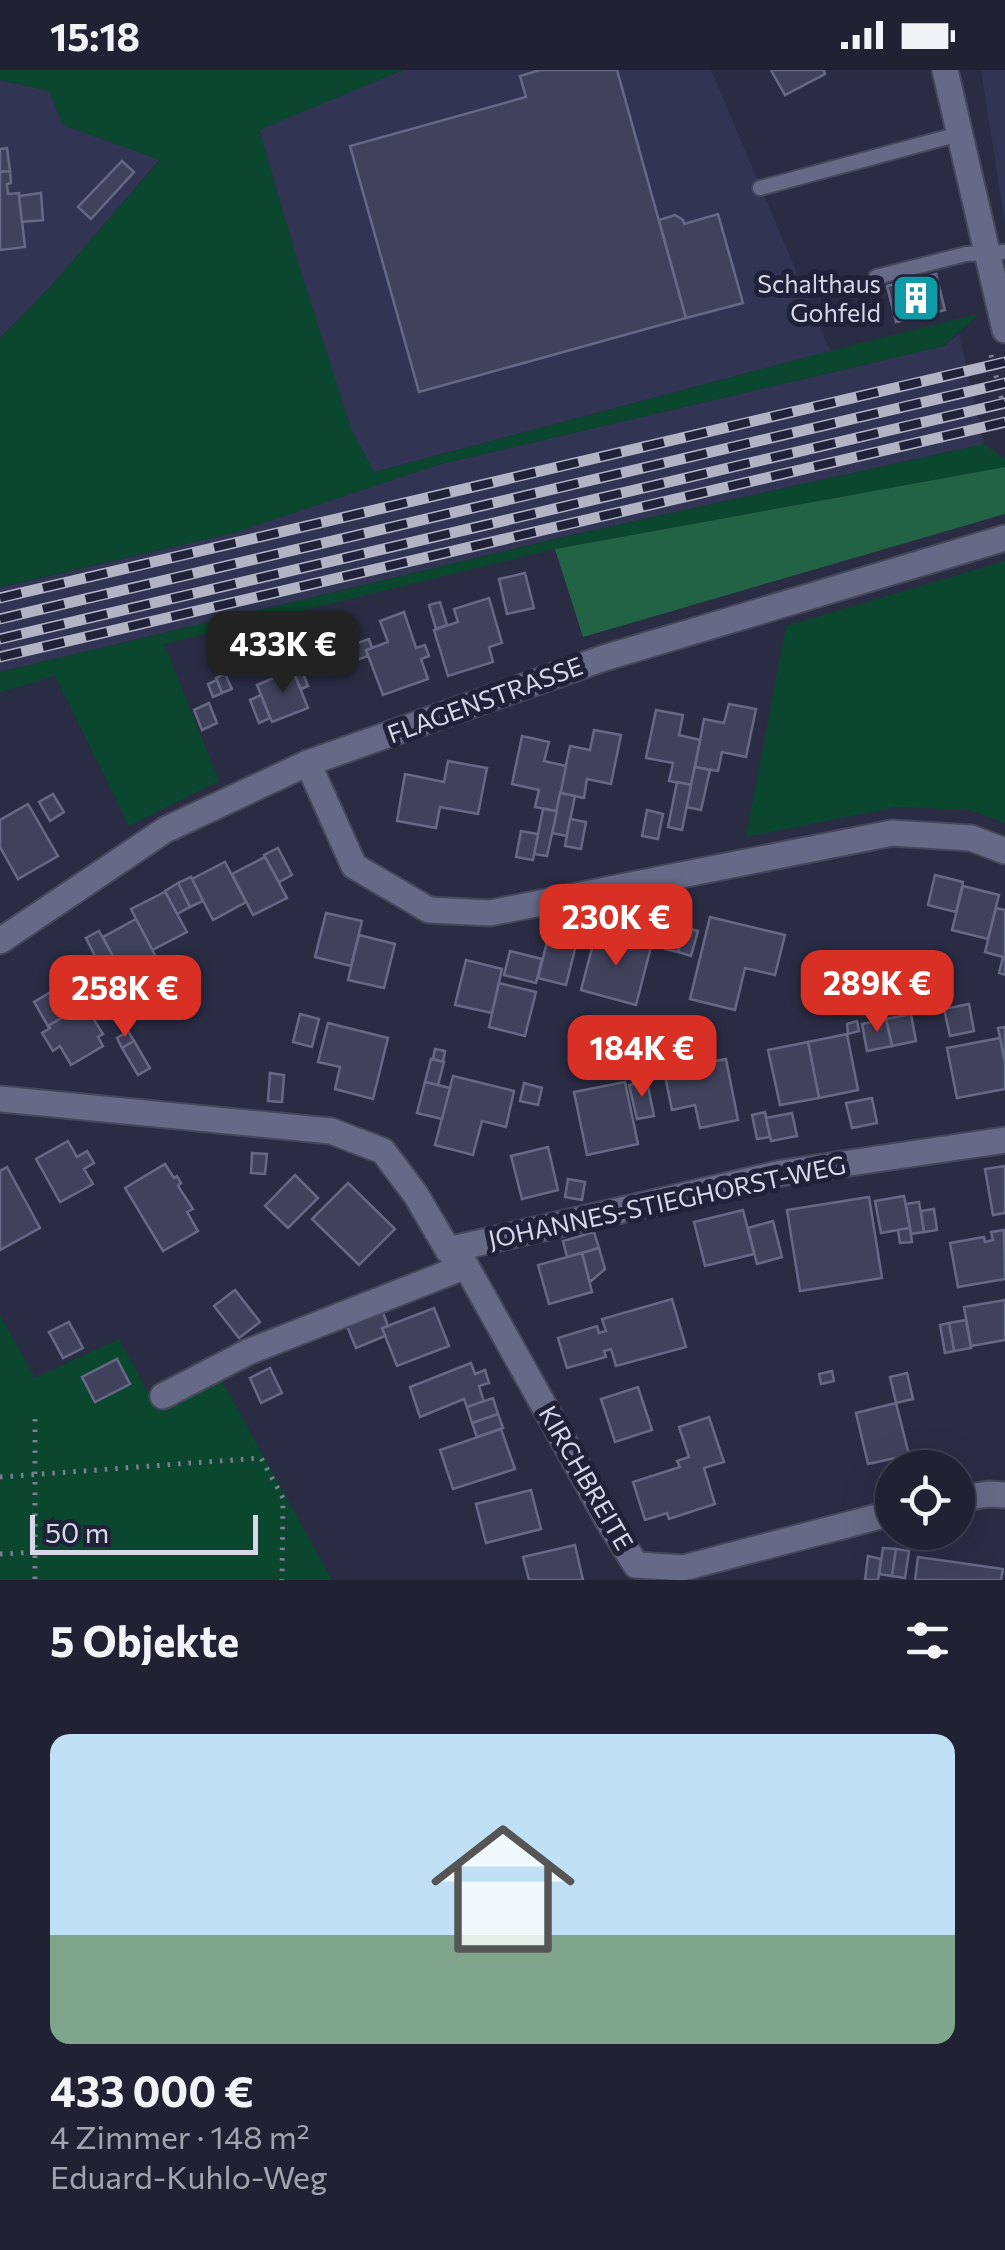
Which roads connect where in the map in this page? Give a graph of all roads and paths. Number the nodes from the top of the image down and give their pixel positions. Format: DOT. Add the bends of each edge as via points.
graph roads {
  1 [pos="945,70"];
  2 [pos="959,134"];
  3 [pos="760,188"];
  4 [pos="996,253"];
  5 [pos="876,277"];
  6 [pos="1005,330"];
  7 [pos="1005,538"];
  8 [pos="308,763"];
  9 [pos="1005,851"];
  10 [pos="0,941"];
  11 [pos="0,1099"];
  12 [pos="1005,1140"];
  13 [pos="457,1258"];
  14 [pos="163,1396"];
  15 [pos="35,1419"];
  16 [pos="35,1474"];
  17 [pos="0,1476"];
  18 [pos="1005,1495"];
  19 [pos="975,1496"];
  20 [pos="875,1517"];
  21 [pos="35,1552"];
  22 [pos="0,1554"];
  23 [pos="36,1580"];
  24 [pos="282,1580"];
  1 -- 2 [label="street"];
  2 -- 3 [label="lane"];
  2 -- 4 [label="street"];
  4 -- 5 [label="lane"];
  4 -- 6 [label="street"];
  7 -- 8 [label="street, FLAGENSTRASSE" via="604,658"];
  8 -- 9 [label="street" via="354,866 429,910 490,913 892,833 971,838"];
  8 -- 10 [label="street, FLAGENSTRASSE" via="165,830"];
  11 -- 13 [label="street, KIRCHBREITE" via="331,1131 383,1151"];
  12 -- 13 [label="street, JOHANNES-STIEGHORST-WEG" via="782,1173"];
  13 -- 14 [label="street"];
  13 -- 20 [label="street, KIRCHBREITE" via="636,1564 684,1568"];
  15 -- 16 [label="path"];
  16 -- 17 [label="path"];
  16 -- 21 [label="path"];
  16 -- 24 [label="path" via="261,1458 282,1498"];
  18 -- 19 [label="street"];
  21 -- 22 [label="path"];
  21 -- 23 [label="path"];
}
